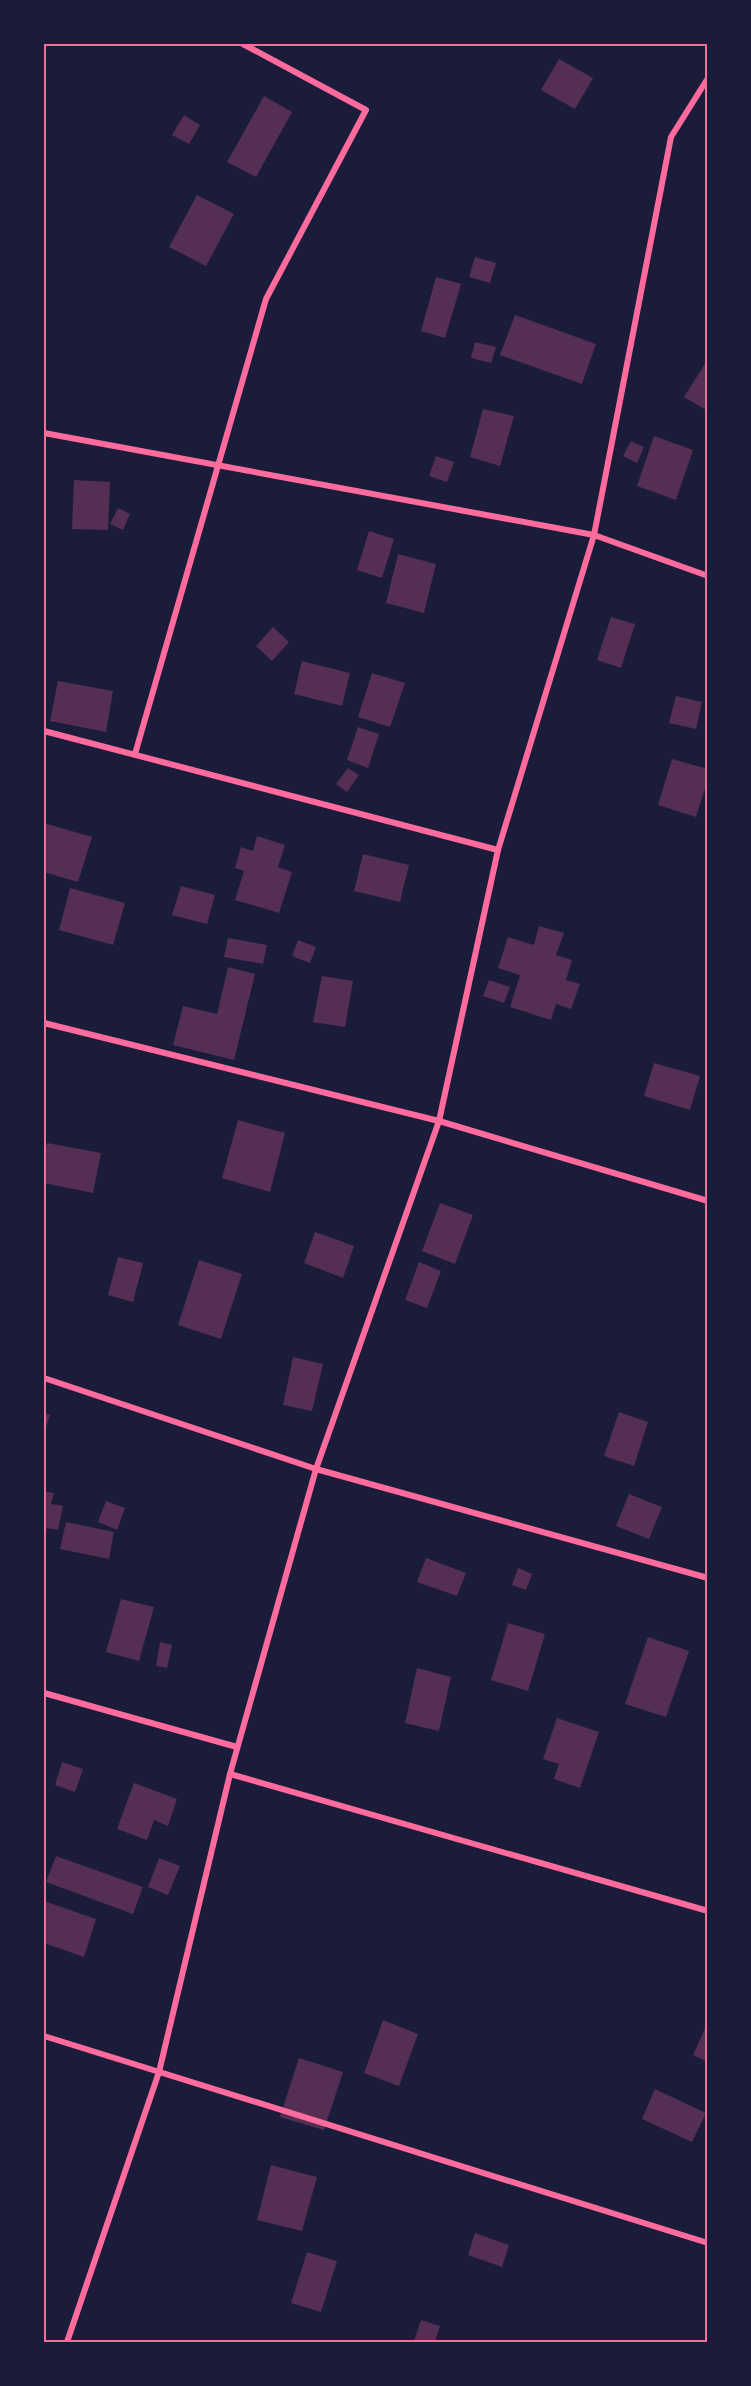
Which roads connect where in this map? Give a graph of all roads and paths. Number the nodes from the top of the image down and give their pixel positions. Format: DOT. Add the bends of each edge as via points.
graph roads {
  1 [pos="243,44"];
  2 [pos="708,78"];
  3 [pos="44,433"];
  4 [pos="218,465"];
  5 [pos="594,535"];
  6 [pos="708,576"];
  7 [pos="44,731"];
  8 [pos="135,754"];
  9 [pos="498,850"];
  10 [pos="44,1023"];
  11 [pos="439,1121"];
  12 [pos="708,1201"];
  13 [pos="44,1378"];
  14 [pos="316,1469"];
  15 [pos="708,1578"];
  16 [pos="44,1693"];
  17 [pos="237,1747"];
  18 [pos="230,1774"];
  19 [pos="708,1911"];
  20 [pos="44,2036"];
  21 [pos="159,2072"];
  22 [pos="708,2243"];
  23 [pos="67,2343"];
  1 -- 4 [label="street" via="366,110 266,299"];
  2 -- 5 [label="street" via="671,137"];
  3 -- 4 [label="street"];
  4 -- 5 [label="street"];
  4 -- 8 [label="street"];
  5 -- 6 [label="street"];
  5 -- 9 [label="street"];
  7 -- 8 [label="street"];
  8 -- 9 [label="street"];
  9 -- 11 [label="street"];
  10 -- 11 [label="street"];
  11 -- 12 [label="street"];
  11 -- 14 [label="street"];
  13 -- 14 [label="street"];
  14 -- 15 [label="street"];
  14 -- 17 [label="street"];
  16 -- 17 [label="street"];
  17 -- 18 [label="street"];
  18 -- 19 [label="street"];
  18 -- 21 [label="street"];
  20 -- 21 [label="street"];
  21 -- 22 [label="street"];
  21 -- 23 [label="street"];
}
